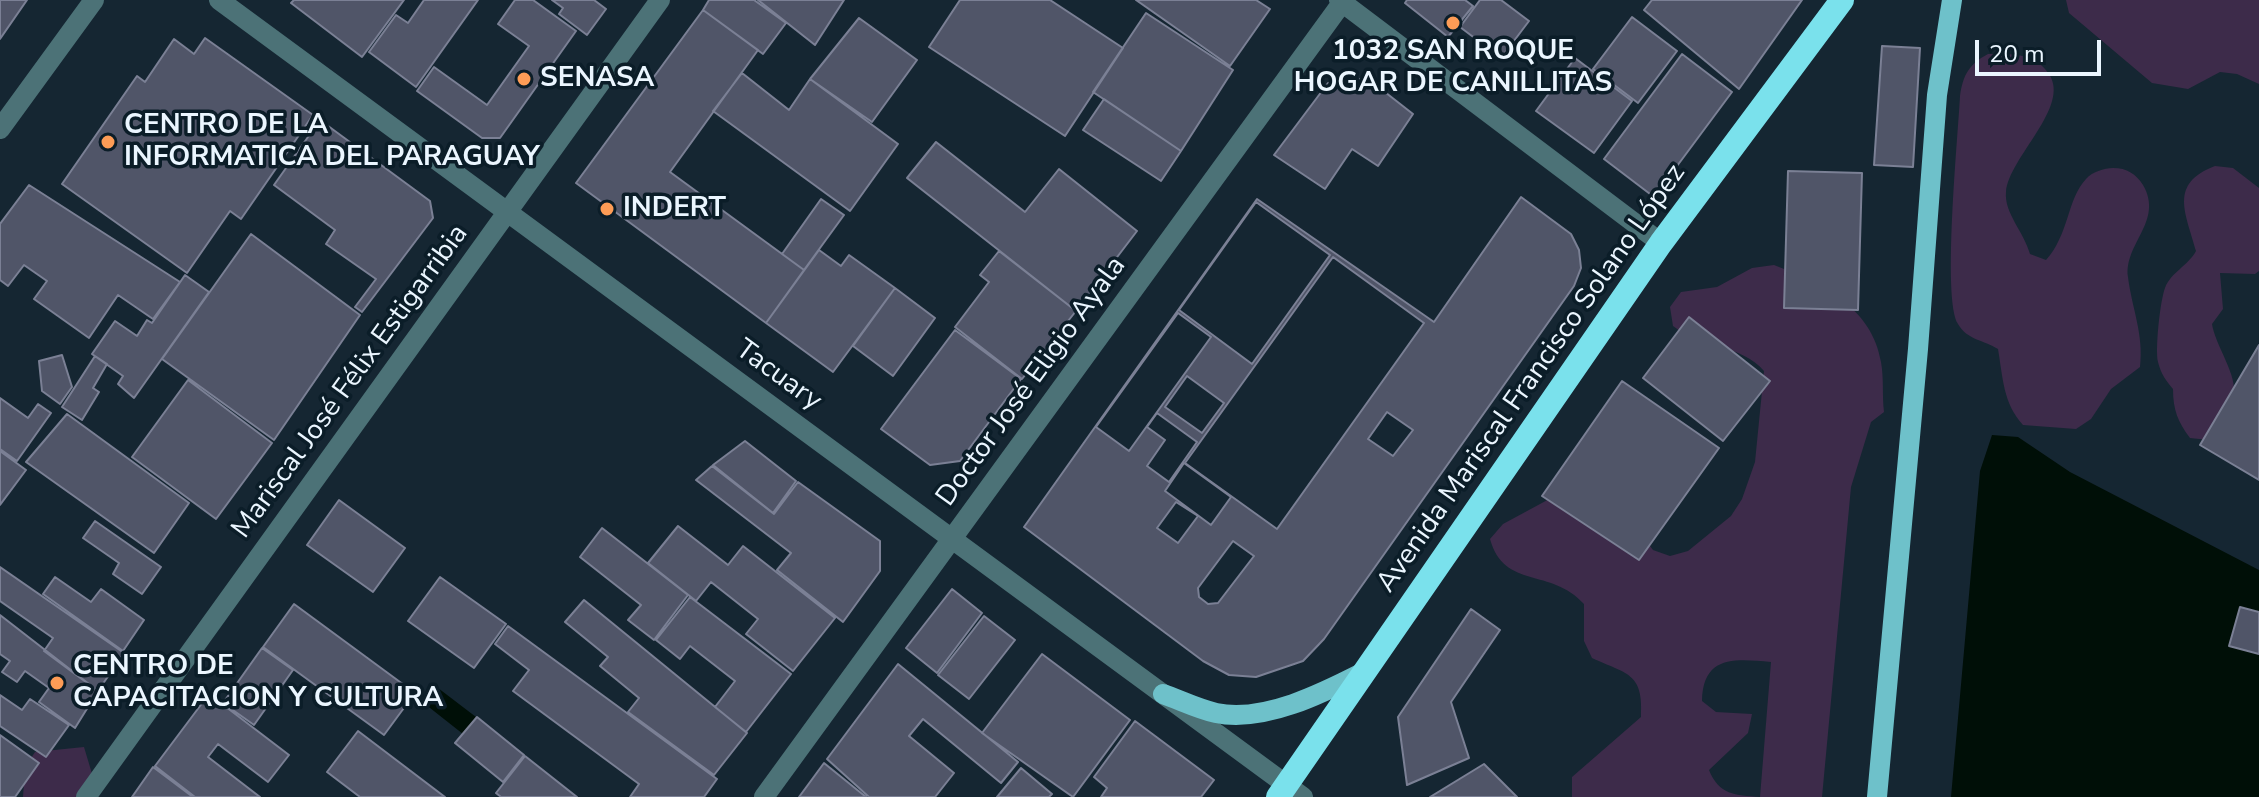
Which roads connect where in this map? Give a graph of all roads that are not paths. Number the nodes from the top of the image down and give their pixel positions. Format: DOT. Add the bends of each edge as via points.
graph roads {
  1 [pos="94,0"];
  2 [pos="219,0"];
  3 [pos="660,0"];
  4 [pos="1842,0"];
  5 [pos="1952,0"];
  6 [pos="1342,1"];
  7 [pos="0,129"];
  8 [pos="508,212"];
  9 [pos="1661,243"];
  10 [pos="953,539"];
  11 [pos="1364,672"];
  12 [pos="1163,694"];
  13 [pos="1289,793"];
  14 [pos="86,797"];
  15 [pos="764,797"];
  16 [pos="1877,797"];
  1 -- 7 [label="street"];
  2 -- 8 [label="street, Tacuary"];
  3 -- 8 [label="street, Mariscal José Félix Estigarribia"];
  4 -- 9 [label="highway, Avenida Mariscal Francisco Solano López"];
  5 -- 16 [label="main road" via="1937,95"];
  6 -- 9 [label="street"];
  6 -- 10 [label="street, Doctor José Eligio Ayala"];
  8 -- 10 [label="street, Tacuary"];
  8 -- 14 [label="street, Mariscal José Félix Estigarribia"];
  9 -- 11 [label="highway, Avenida Mariscal Francisco Solano López"];
  10 -- 12 [label="street, Tacuary"];
  10 -- 15 [label="street, Doctor José Eligio Ayala"];
  11 -- 12 [label="main road" via="1275,710 1218,713"];
  11 -- 13 [label="highway, Avenida Mariscal Francisco Solano López"];
  12 -- 13 [label="street, Tacuary"];
}
